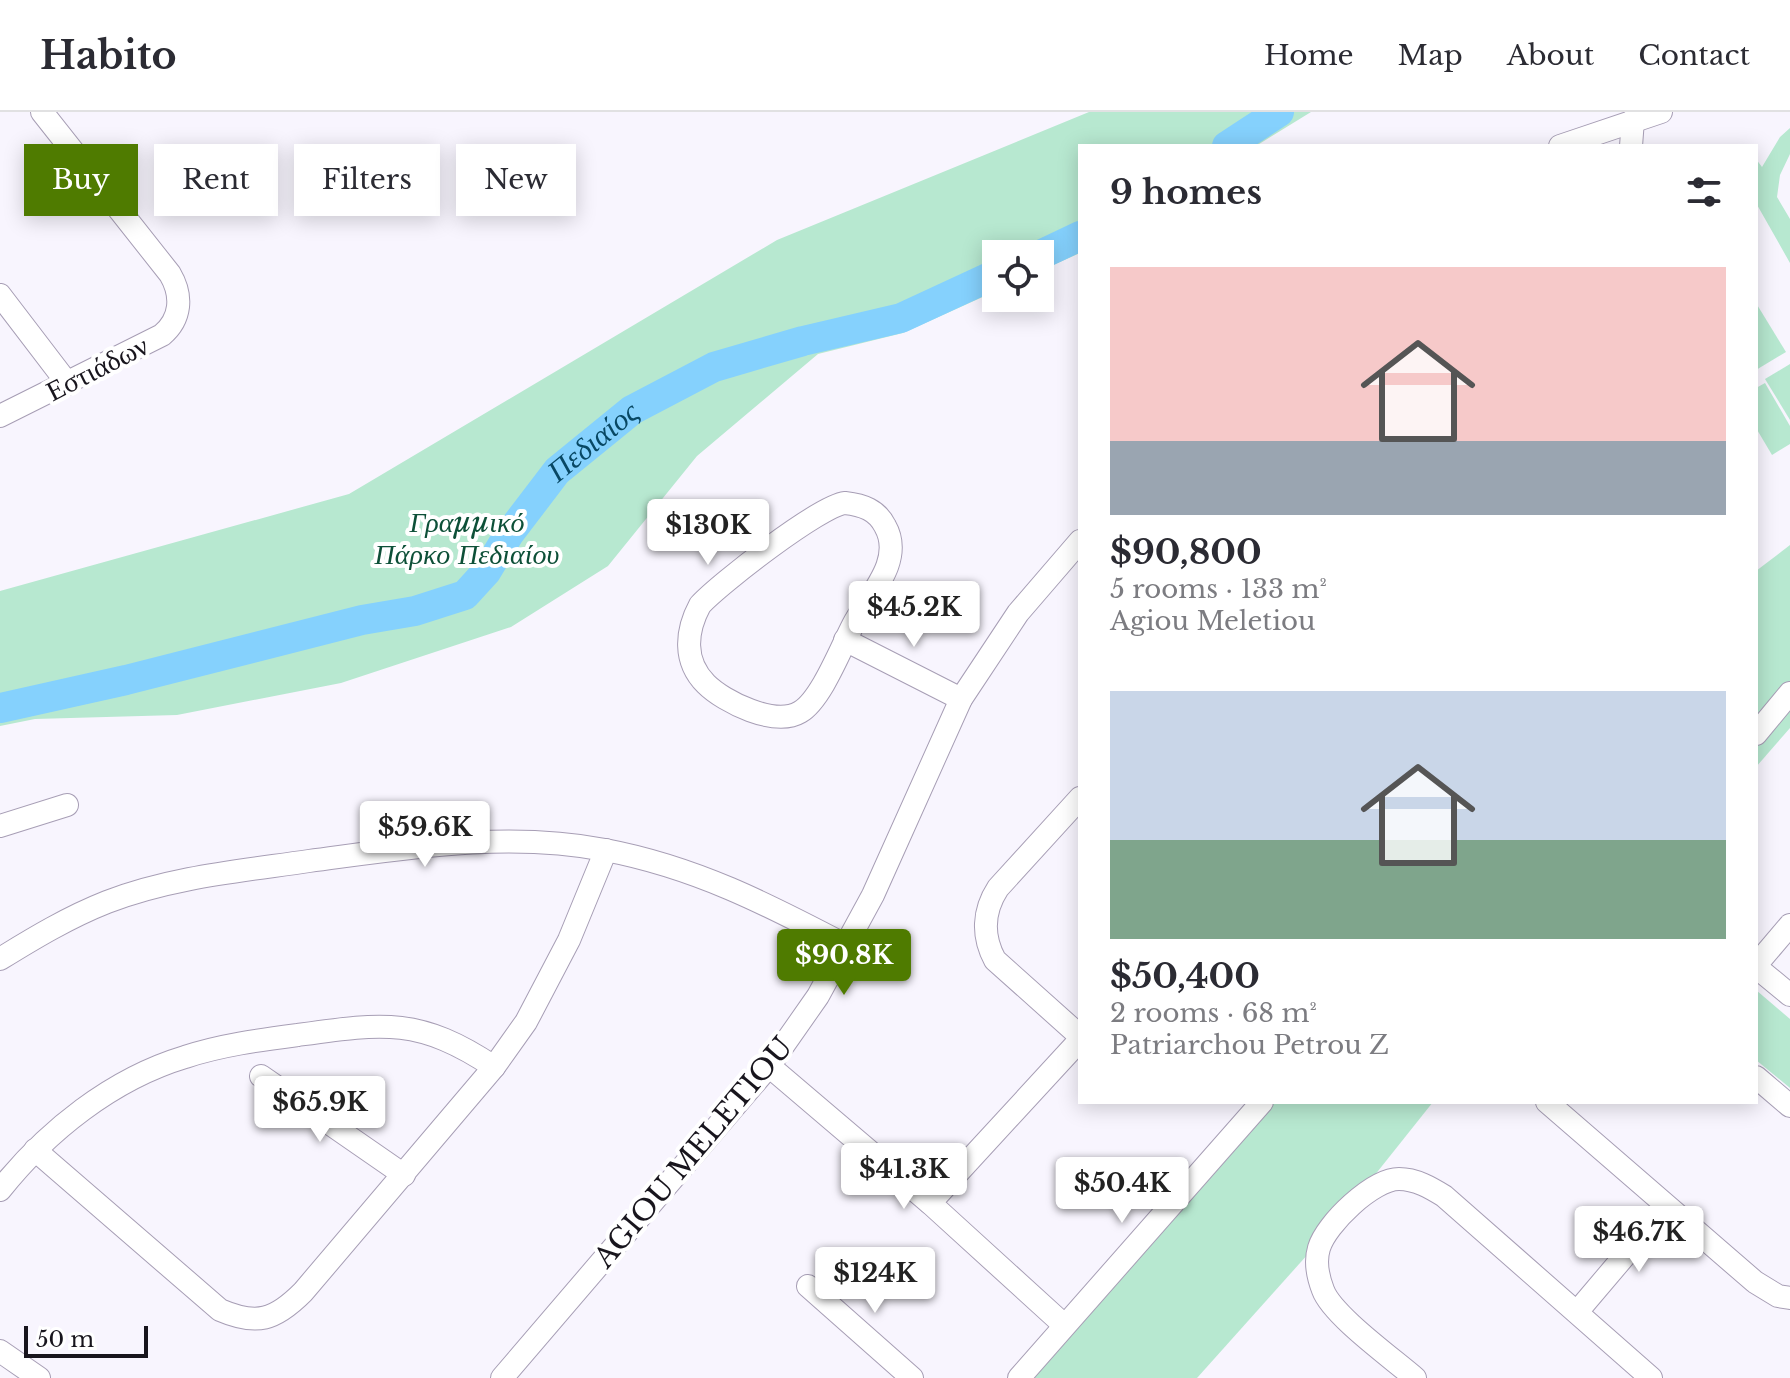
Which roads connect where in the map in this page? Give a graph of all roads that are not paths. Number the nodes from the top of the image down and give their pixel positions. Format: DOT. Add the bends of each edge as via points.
graph roads {
  1 [pos="42,112"];
  2 [pos="1661,112"];
  3 [pos="1633,120"];
  4 [pos="1566,144"];
  5 [pos="1631,144"];
  6 [pos="0,295"];
  7 [pos="68,384"];
  8 [pos="0,416"];
  9 [pos="1078,543"];
  10 [pos="845,640"];
  11 [pos="1790,693"];
  12 [pos="961,699"];
  13 [pos="1758,732"];
  14 [pos="1078,800"];
  15 [pos="67,805"];
  16 [pos="0,826"];
  17 [pos="606,850"];
  18 [pos="1790,925"];
  19 [pos="847,946"];
  20 [pos="0,959"];
  21 [pos="1758,964"];
  22 [pos="1758,968"];
  23 [pos="1790,995"];
  24 [pos="1078,1036"];
  25 [pos="1078,1040"];
  26 [pos="769,1066"];
  27 [pos="494,1067"];
  28 [pos="261,1076"];
  29 [pos="1758,1079"];
  30 [pos="1260,1104"];
  31 [pos="1549,1104"];
  32 [pos="1790,1106"];
  33 [pos="35,1150"];
  34 [pos="404,1175"];
  35 [pos="0,1190"];
  36 [pos="930,1203"];
  37 [pos="1666,1207"];
  38 [pos="808,1286"];
  39 [pos="1790,1298"];
  40 [pos="1577,1312"];
  41 [pos="1064,1325"];
  42 [pos="0,1351"];
  43 [pos="39,1378"];
  44 [pos="502,1378"];
  45 [pos="912,1378"];
  46 [pos="1019,1378"];
  47 [pos="1415,1378"];
  48 [pos="1651,1378"];
  1 -- 7 [label="street, Εστιάδων" via="170,274 178,294 176,318 162,335"];
  2 -- 3 [label="street"];
  3 -- 4 [label="street"];
  3 -- 5 [label="street"];
  6 -- 7 [label="street"];
  7 -- 8 [label="street, Εστιάδων"];
  9 -- 12 [label="street, AGIOU MELETIOU" via="1018,613"];
  10 -- 10 [label="street" via="886,571 891,547 878,516 845,503 813,518 708,596 693,618 688,648 706,684 774,718 789,717 812,702"];
  10 -- 12 [label="street"];
  11 -- 13 [label="street"];
  12 -- 19 [label="street, AGIOU MELETIOU"];
  14 -- 24 [label="street" via="998,888 985,923 995,960"];
  15 -- 16 [label="street"];
  17 -- 19 [label="street" via="717,881"];
  17 -- 20 [label="street" via="474,841 194,877 107,902"];
  17 -- 27 [label="street" via="548,983"];
  18 -- 21 [label="street"];
  19 -- 26 [label="street, AGIOU MELETIOU"];
  22 -- 23 [label="street"];
  25 -- 36 [label="street"];
  26 -- 36 [label="street"];
  26 -- 44 [label="street, AGIOU MELETIOU"];
  27 -- 33 [label="street" via="447,1039 387,1026 219,1047 113,1090"];
  27 -- 34 [label="street"];
  28 -- 34 [label="street"];
  29 -- 32 [label="street"];
  30 -- 41 [label="street"];
  31 -- 37 [label="street"];
  33 -- 34 [label="street" via="220,1310 251,1319 275,1315 290,1305"];
  33 -- 35 [label="street"];
  36 -- 41 [label="street"];
  37 -- 39 [label="street" via="1755,1282"];
  37 -- 40 [label="street"];
  38 -- 45 [label="street"];
  40 -- 47 [label="street" via="1430,1187 1399,1179 1374,1186 1322,1240 1318,1273 1329,1302"];
  40 -- 48 [label="street"];
  41 -- 46 [label="street"];
  42 -- 43 [label="street"];
}
